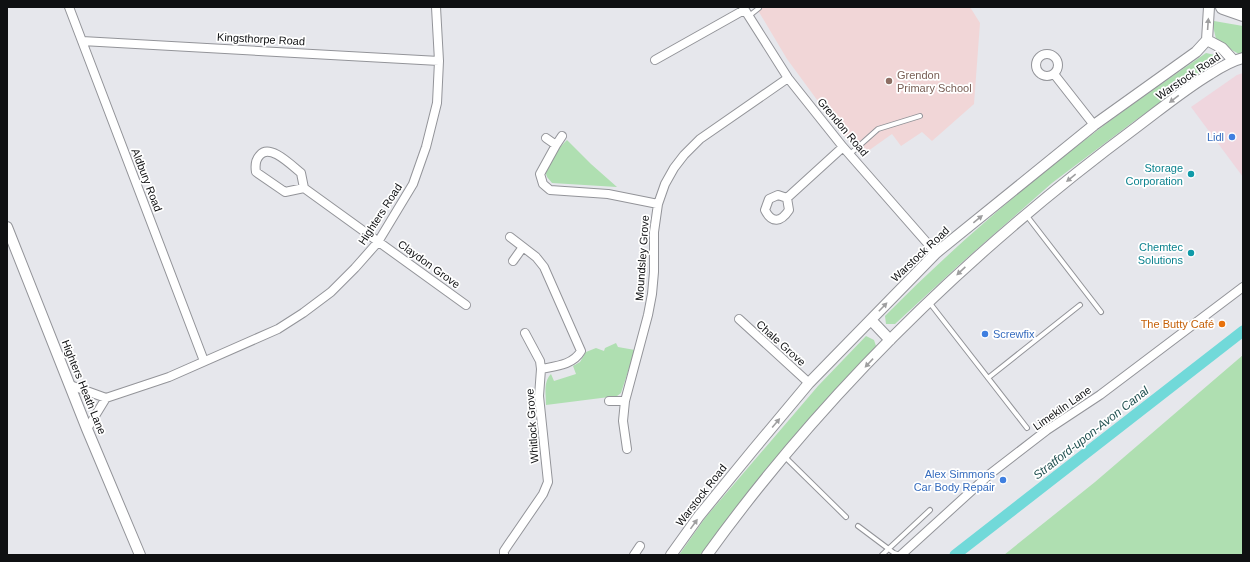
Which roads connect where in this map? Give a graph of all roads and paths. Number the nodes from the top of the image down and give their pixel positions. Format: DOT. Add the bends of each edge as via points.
graph roads {
  1 [pos="69,7"];
  2 [pos="436,7"];
  3 [pos="1209,7"];
  4 [pos="1223,7"];
  5 [pos="759,8"];
  6 [pos="745,11"];
  7 [pos="1243,14"];
  8 [pos="1207,40"];
  9 [pos="82,41"];
  10 [pos="1240,59"];
  11 [pos="655,60"];
  12 [pos="439,61"];
  13 [pos="1054,74"];
  14 [pos="788,78"];
  15 [pos="920,116"];
  16 [pos="1094,125"];
  17 [pos="562,136"];
  18 [pos="546,138"];
  19 [pos="556,145"];
  20 [pos="843,147"];
  21 [pos="850,154"];
  22 [pos="304,188"];
  23 [pos="787,198"];
  24 [pos="658,204"];
  25 [pos="1026,214"];
  26 [pos="7,227"];
  27 [pos="510,237"];
  28 [pos="378,242"];
  29 [pos="523,247"];
  30 [pos="936,253"];
  31 [pos="513,261"];
  32 [pos="1243,287"];
  33 [pos="929,302"];
  34 [pos="466,305"];
  35 [pos="1080,305"];
  36 [pos="1101,312"];
  37 [pos="739,319"];
  38 [pos="871,320"];
  39 [pos="525,333"];
  40 [pos="890,340"];
  41 [pos="204,361"];
  42 [pos="541,369"];
  43 [pos="988,378"];
  44 [pos="809,383"];
  45 [pos="70,385"];
  46 [pos="106,398"];
  47 [pos="609,401"];
  48 [pos="625,401"];
  49 [pos="1027,428"];
  50 [pos="87,429"];
  51 [pos="627,449"];
  52 [pos="785,456"];
  53 [pos="930,510"];
  54 [pos="846,517"];
  55 [pos="858,526"];
  56 [pos="640,546"];
  57 [pos="889,549"];
  58 [pos="140,555"];
  59 [pos="504,555"];
  60 [pos="634,555"];
  61 [pos="671,555"];
  62 [pos="707,555"];
  63 [pos="882,555"];
  64 [pos="900,555"];
  1 -- 9 [label="street, Aldbury Road"];
  2 -- 12 [label="street, Highters Road"];
  8 -- 3 [label="street, Warstock Road, one-way"];
  4 -- 7 [label="highway"];
  5 -- 6 [label="lane"];
  6 -- 11 [label="street"];
  6 -- 14 [label="street, Grendon Road"];
  8 -- 10 [label="street"];
  8 -- 16 [label="street, Warstock Road" via="1196,52"];
  9 -- 12 [label="street, Kingsthorpe Road"];
  9 -- 41 [label="street, Aldbury Road"];
  10 -- 25 [label="street, Warstock Road, one-way" via="1195,83"];
  12 -- 28 [label="street, Highters Road" via="437,103 426,147 413,184"];
  13 -- 16 [label="street"];
  14 -- 20 [label="street, Grendon Road"];
  14 -- 24 [label="street, Moundsley Grove" via="700,139 684,154 665,184"];
  15 -- 21 [label="lane" via="878,129"];
  30 -- 16 [label="street, Warstock Road, one-way"];
  17 -- 19 [label="street"];
  18 -- 19 [label="street"];
  19 -- 24 [label="street" via="540,174 543,184 550,190 608,194"];
  20 -- 21 [label="street, Grendon Road"];
  20 -- 23 [label="street"];
  21 -- 30 [label="street, Grendon Road"];
  22 -- 22 [label="street" via="285,192 266,179 256,172 255,162 258,156 268,150 275,153 301,173"];
  22 -- 28 [label="street, Claydon Grove"];
  24 -- 48 [label="street, Moundsley Grove" via="654,232 652,294"];
  25 -- 33 [label="street, Warstock Road, one-way"];
  25 -- 36 [label="lane"];
  26 -- 45 [label="street, Highters Heath Lane"];
  27 -- 29 [label="street"];
  28 -- 34 [label="street, Claydon Grove"];
  28 -- 41 [label="street, Highters Road" via="331,292 303,313 278,329"];
  29 -- 31 [label="street"];
  29 -- 42 [label="street" via="544,267 581,351 572,361"];
  38 -- 30 [label="street, Warstock Road, one-way"];
  32 -- 64 [label="street, Limekiln Lane" via="990,474"];
  33 -- 40 [label="street, Warstock Road"];
  33 -- 43 [label="lane"];
  35 -- 43 [label="lane"];
  37 -- 44 [label="street, Chale Grove"];
  38 -- 40 [label="street"];
  38 -- 44 [label="street, Warstock Road"];
  39 -- 42 [label="street" via="540,361"];
  40 -- 52 [label="street, Warstock Road, one-way" via="832,401"];
  41 -- 46 [label="street, Highters Road" via="169,377"];
  42 -- 59 [label="street, Whitlock Grove" via="539,396 548,482 543,494 508,544"];
  43 -- 49 [label="lane"];
  61 -- 44 [label="street, Warstock Road, one-way" via="699,516"];
  45 -- 46 [label="street"];
  45 -- 50 [label="street, Highters Heath Lane"];
  46 -- 50 [label="street"];
  47 -- 48 [label="street"];
  48 -- 51 [label="street, Moundsley Grove" via="623,421"];
  50 -- 58 [label="street, Highters Heath Lane"];
  52 -- 54 [label="lane"];
  52 -- 62 [label="street, Warstock Road"];
  53 -- 57 [label="lane"];
  55 -- 57 [label="lane"];
  56 -- 60 [label="street"];
  57 -- 63 [label="lane"];
  57 -- 64 [label="lane"];
}
